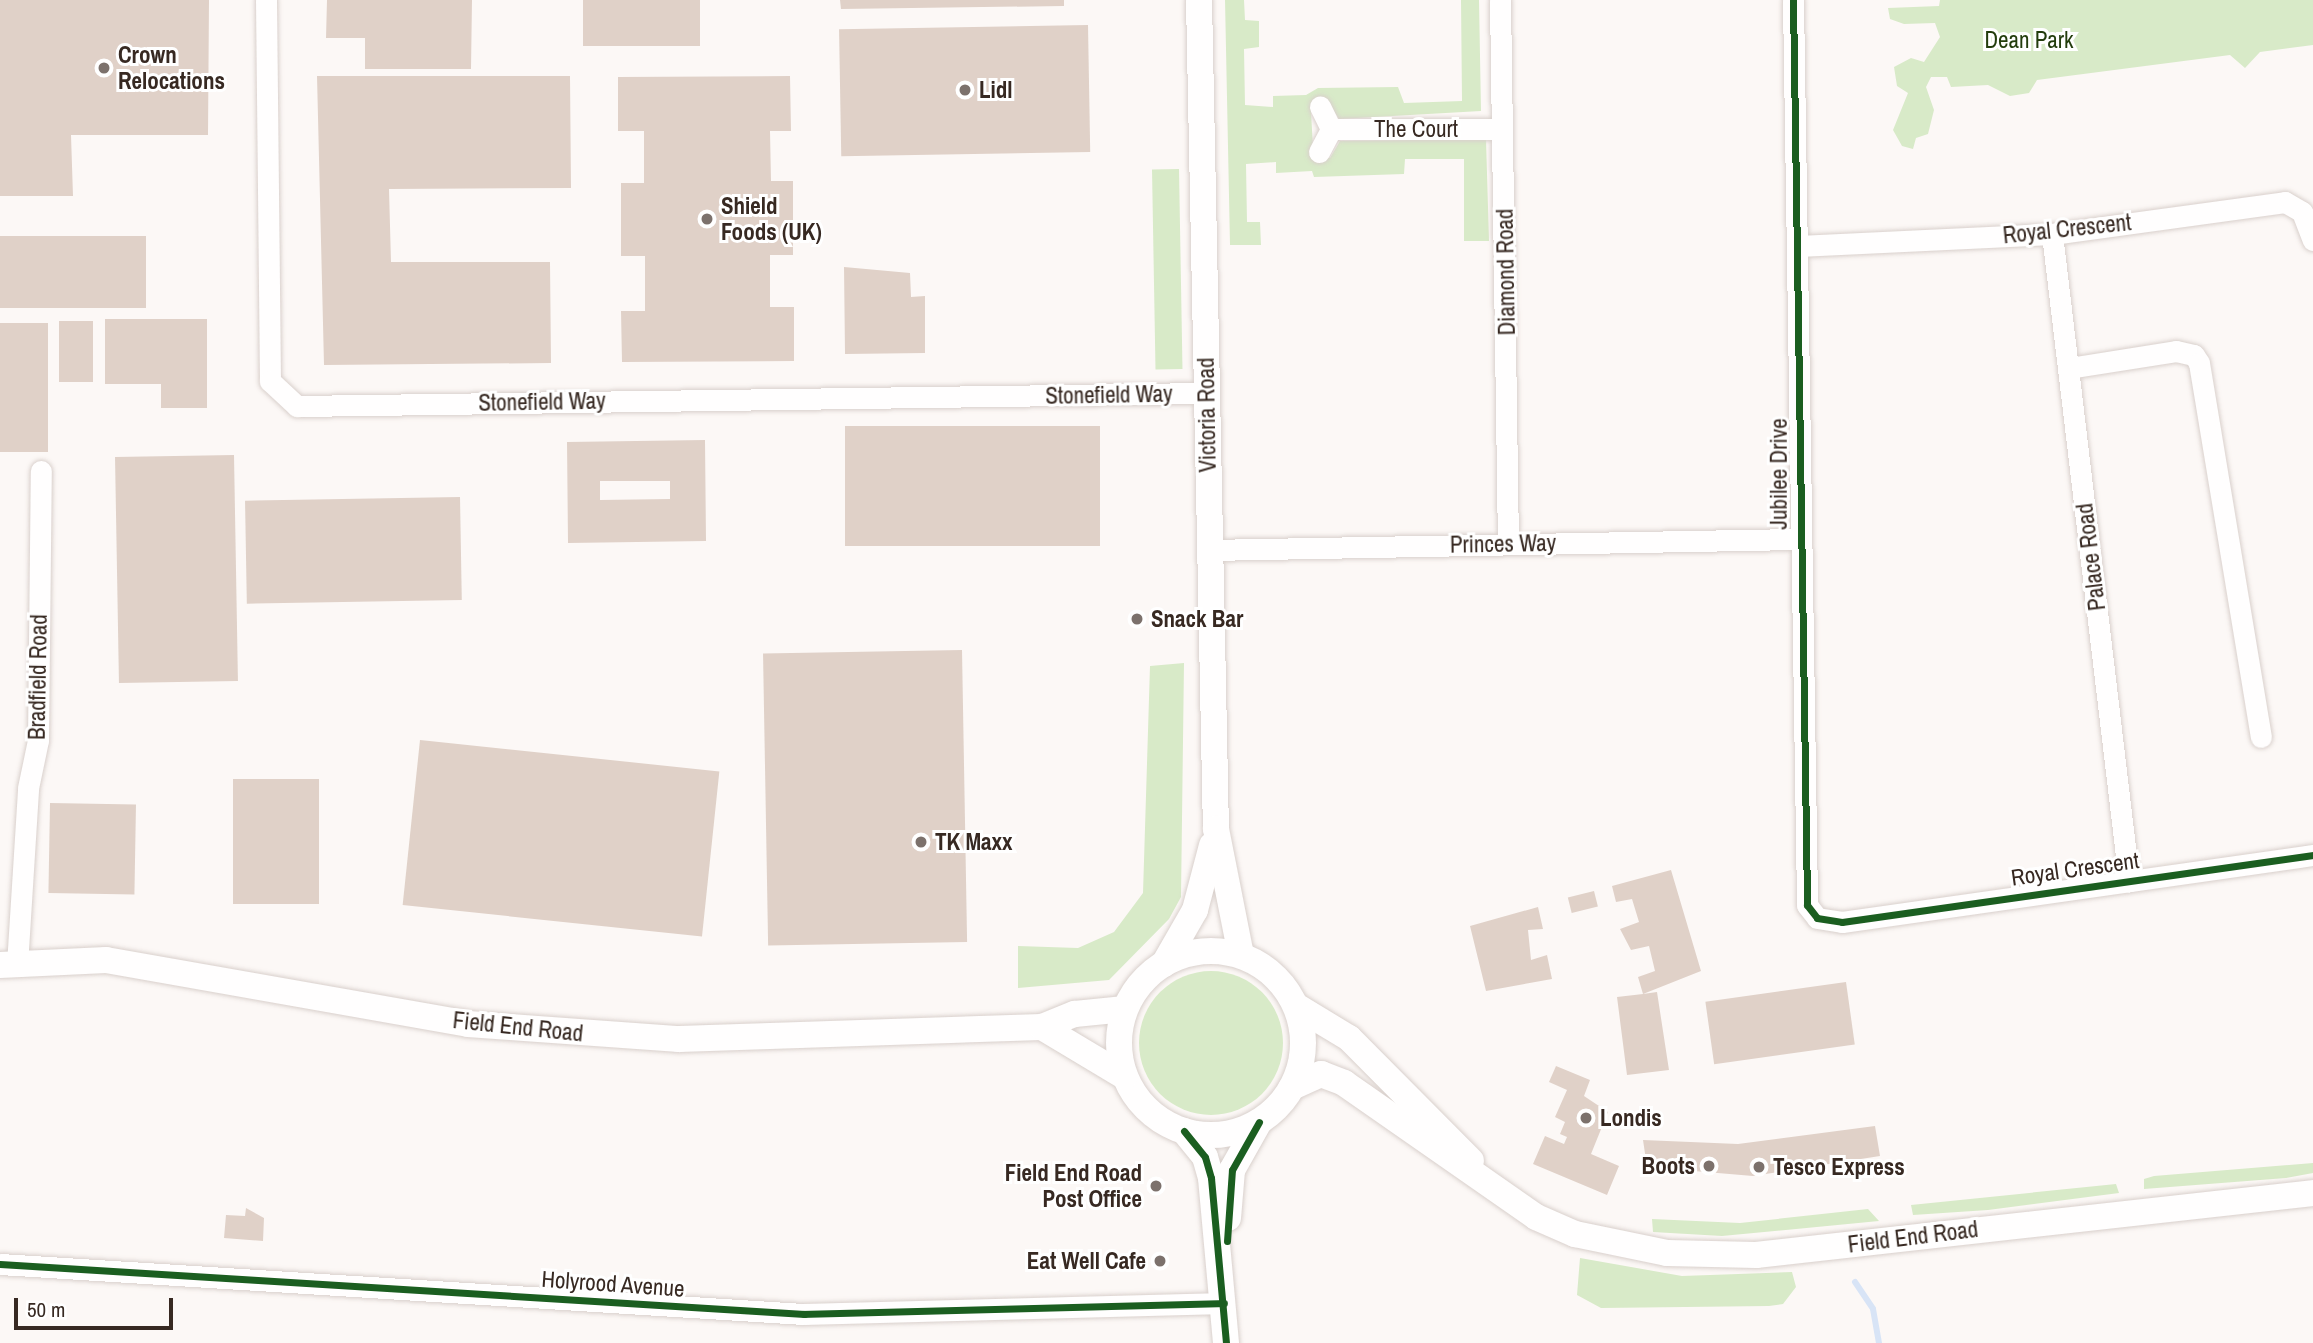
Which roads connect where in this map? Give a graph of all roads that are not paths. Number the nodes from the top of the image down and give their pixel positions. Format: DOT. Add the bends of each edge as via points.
graph roads {
  1 [pos="265,0"];
  2 [pos="1199,0"];
  3 [pos="1500,0"];
  4 [pos="1793,0"];
  5 [pos="1320,106"];
  6 [pos="1331,129"];
  7 [pos="1502,129"];
  8 [pos="1319,152"];
  9 [pos="2052,234"];
  10 [pos="2313,240"];
  11 [pos="1798,246"];
  12 [pos="2069,368"];
  13 [pos="1206,393"];
  14 [pos="40,471"];
  15 [pos="1798,539"];
  16 [pos="1508,543"];
  17 [pos="1208,550"];
  18 [pos="2261,737"];
  19 [pos="1216,829"];
  20 [pos="2313,855"];
  21 [pos="2129,881"];
  22 [pos="1842,922"];
  23 [pos="1241,955"];
  24 [pos="1164,964"];
  25 [pos="8,965"];
  26 [pos="1296,1006"];
  27 [pos="1125,1009"];
  28 [pos="1042,1027"];
  29 [pos="1124,1076"];
  30 [pos="1292,1087"];
  31 [pos="1259,1122"];
  32 [pos="1184,1131"];
  33 [pos="2313,1193"];
  34 [pos="1520,1208"];
  35 [pos="0,1264"];
  36 [pos="1224,1303"];
  37 [pos="1226,1343"];
  1 -- 13 [label="street, Stonefield Way" via="270,381 298,406"];
  2 -- 13 [label="street, Victoria Road"];
  3 -- 7 [label="street, Diamond Road"];
  4 -- 11 [label="street, Jubilee Drive"];
  5 -- 6 [label="street"];
  6 -- 7 [label="street, The Court"];
  6 -- 8 [label="street"];
  7 -- 16 [label="street, Diamond Road"];
  9 -- 10 [label="street, Royal Crescent" via="2302,201"];
  9 -- 11 [label="street, Royal Crescent"];
  9 -- 12 [label="street, Palace Road"];
  11 -- 15 [label="street, Jubilee Drive"];
  12 -- 18 [label="street" via="2176,351 2194,355 2199,363"];
  12 -- 21 [label="street, Palace Road"];
  13 -- 17 [label="street, Victoria Road"];
  14 -- 25 [label="street, Bradfield Road" via="38,740 28,788"];
  15 -- 16 [label="street, Princes Way"];
  15 -- 22 [label="street, Jubilee Drive" via="1804,879 1807,905 1817,918"];
  16 -- 17 [label="street, Princes Way"];
  17 -- 19 [label="street, Victoria Road"];
  19 -- 23 [label="street, Victoria Road"];
  19 -- 24 [label="street, Victoria Road" via="1195,910"];
  20 -- 21 [label="street, Royal Crescent"];
  21 -- 22 [label="street, Royal Crescent"];
  23 -- 24 [label="street" via="1214,950"];
  23 -- 26 [label="street" via="1276,977"];
  24 -- 27 [label="street" via="1141,983"];
  25 -- 28 [label="street, Field End Road" via="106,960 468,1024 586,1035 730,1038"];
  26 -- 30 [label="street" via="1303,1037"];
  26 -- 34 [label="street, Field End Road" via="1349,1038"];
  27 -- 28 [label="street, Field End Road" via="1075,1014"];
  27 -- 29 [label="street" via="1119,1038"];
  28 -- 29 [label="street"];
  29 -- 32 [label="street" via="1156,1118"];
  30 -- 31 [label="street"];
  30 -- 34 [label="street, Field End Road" via="1321,1074 1344,1083"];
  31 -- 32 [label="street" via="1222,1134"];
  31 -- 36 [label="street" via="1231,1170"];
  32 -- 36 [label="street" via="1205,1157 1211,1178"];
  33 -- 34 [label="street, Field End Road" via="1714,1256 1630,1248 1575,1234"];
  35 -- 36 [label="street, Holyrood Avenue" via="804,1314"];
  36 -- 37 [label="street"];
}
